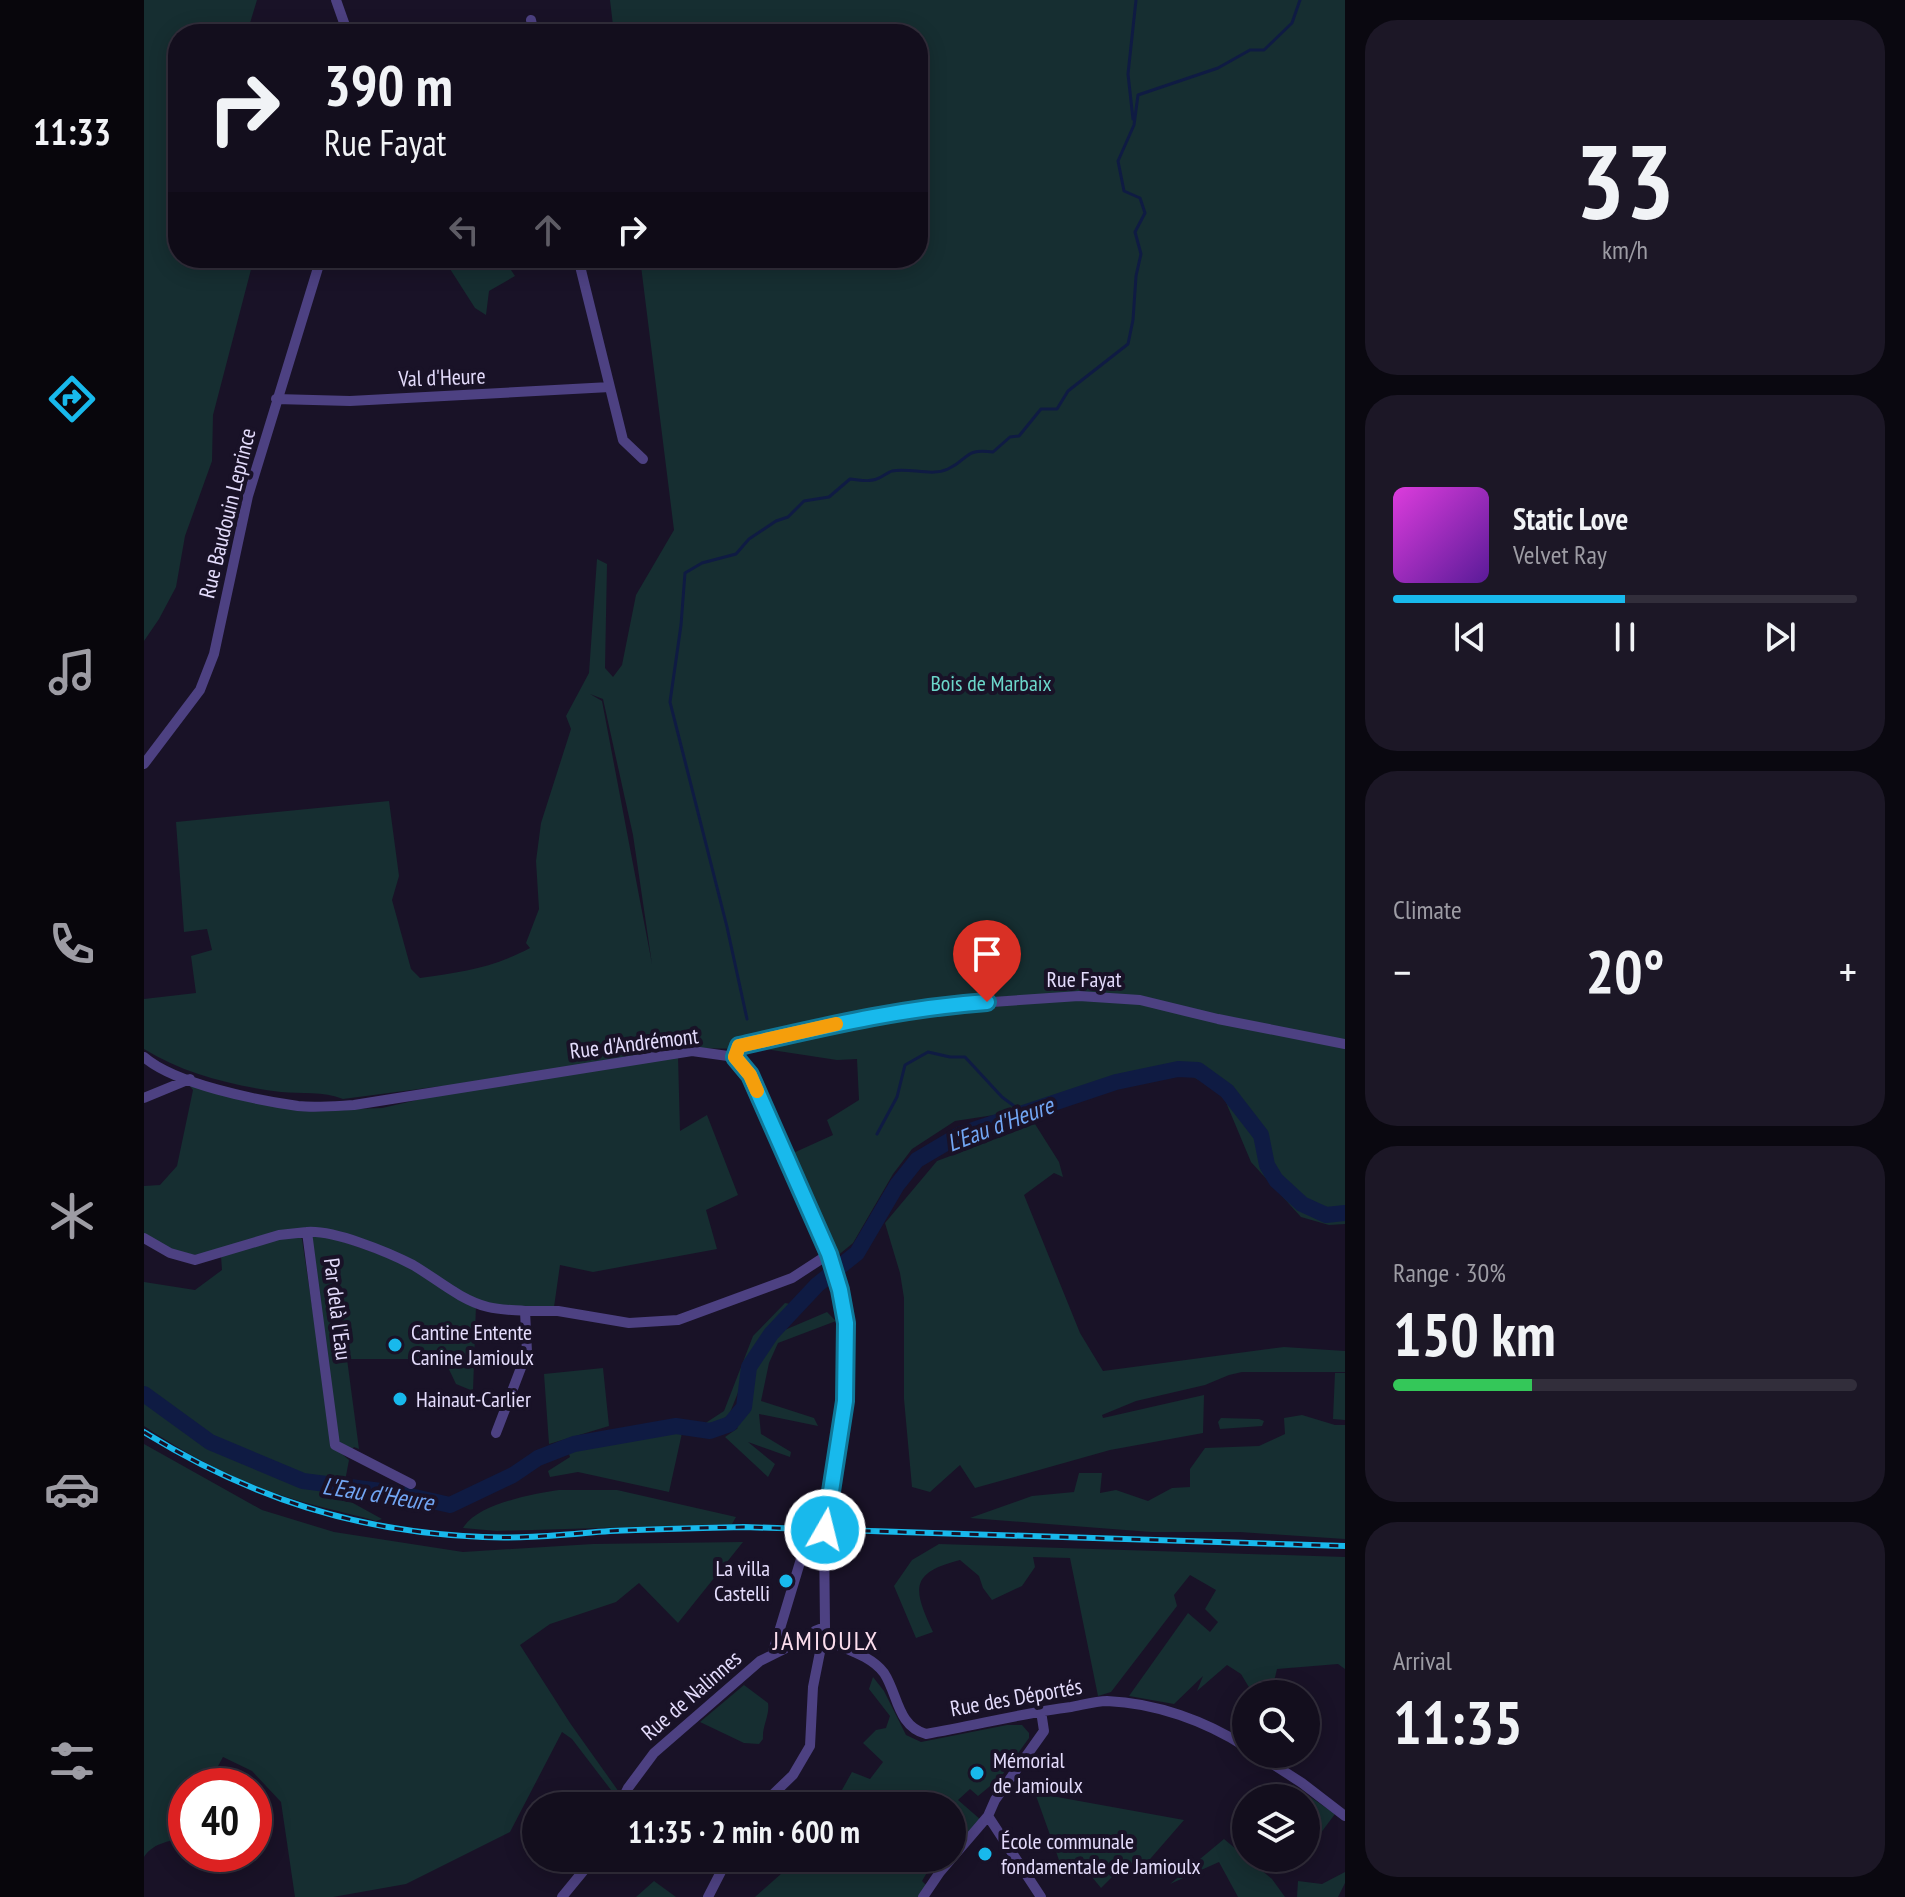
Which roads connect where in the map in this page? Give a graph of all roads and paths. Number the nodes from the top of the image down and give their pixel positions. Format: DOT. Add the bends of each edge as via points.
graph roads {
  1 [pos="336,0"];
  2 [pos="531,20"];
  3 [pos="344,24"];
  4 [pos="532,24"];
  5 [pos="318,268"];
  6 [pos="580,268"];
  7 [pos="610,387"];
  8 [pos="276,399"];
  9 [pos="643,459"];
  10 [pos="144,764"];
  11 [pos="1345,1044"];
  12 [pos="144,1057"];
  13 [pos="735,1057"];
  14 [pos="190,1079"];
  15 [pos="144,1098"];
  16 [pos="307,1232"];
  17 [pos="144,1238"];
  18 [pos="830,1256"];
  19 [pos="525,1311"];
  20 [pos="496,1433"];
  21 [pos="411,1484"];
  22 [pos="824,1546"];
  23 [pos="825,1627"];
  24 [pos="811,1642"];
  25 [pos="835,1644"];
  26 [pos="820,1652"];
  27 [pos="772,1655"];
  28 [pos="1041,1711"];
  29 [pos="1232,1739"];
  30 [pos="1279,1768"];
  31 [pos="626,1792"];
  32 [pos="775,1792"];
  33 [pos="988,1816"];
  34 [pos="1345,1816"];
  35 [pos="583,1872"];
  36 [pos="721,1872"];
  37 [pos="562,1897"];
  38 [pos="708,1897"];
  39 [pos="923,1897"];
  40 [pos="1041,1897"];
  1 -- 3 [label="street"];
  2 -- 4 [label="street"];
  5 -- 8 [label="street, Rue Baudouin Leprince"];
  6 -- 7 [label="street"];
  7 -- 8 [label="street, Val d'Heure" via="350,401"];
  7 -- 9 [label="street" via="623,440"];
  8 -- 10 [label="street, Rue Baudouin Leprince" via="248,496 214,654 200,690"];
  11 -- 13 [label="street, Rue Fayat" via="1140,1000 1079,996 883,1013 739,1046"];
  12 -- 14 [label="street"];
  13 -- 14 [label="street, Rue d'Andrémont" via="692,1051 354,1105 301,1106 214,1089"];
  13 -- 18 [label="street" via="750,1075"];
  14 -- 15 [label="street"];
  16 -- 17 [label="street" via="195,1260"];
  16 -- 19 [label="street, Par delà l'Eau" via="336,1235 412,1264 487,1307"];
  16 -- 21 [label="street, Par delà l'Eau" via="335,1445"];
  18 -- 19 [label="street, Par delà l'Eau" via="792,1278 678,1320 629,1323"];
  18 -- 22 [label="street" via="846,1334 845,1401"];
  19 -- 20 [label="street" via="527,1352"];
  22 -- 23 [label="street"];
  22 -- 27 [label="street" via="804,1549"];
  23 -- 24 [label="street" via="815,1631"];
  23 -- 25 [label="street" via="835,1636"];
  24 -- 26 [label="street"];
  24 -- 27 [label="street, Rue de Nalinnes"];
  25 -- 26 [label="street"];
  25 -- 28 [label="street, Rue des Déportés" via="872,1661 909,1726 926,1734"];
  26 -- 32 [label="street" via="806,1756"];
  27 -- 31 [label="street, Rue de Nalinnes" via="654,1753"];
  28 -- 29 [label="street, Rue des Déportés" via="1108,1701 1204,1722"];
  28 -- 33 [label="street" via="1044,1731"];
  30 -- 34 [label="street"];
  33 -- 39 [label="street"];
  33 -- 40 [label="street"];
  35 -- 37 [label="street"];
  36 -- 38 [label="street"];
}
